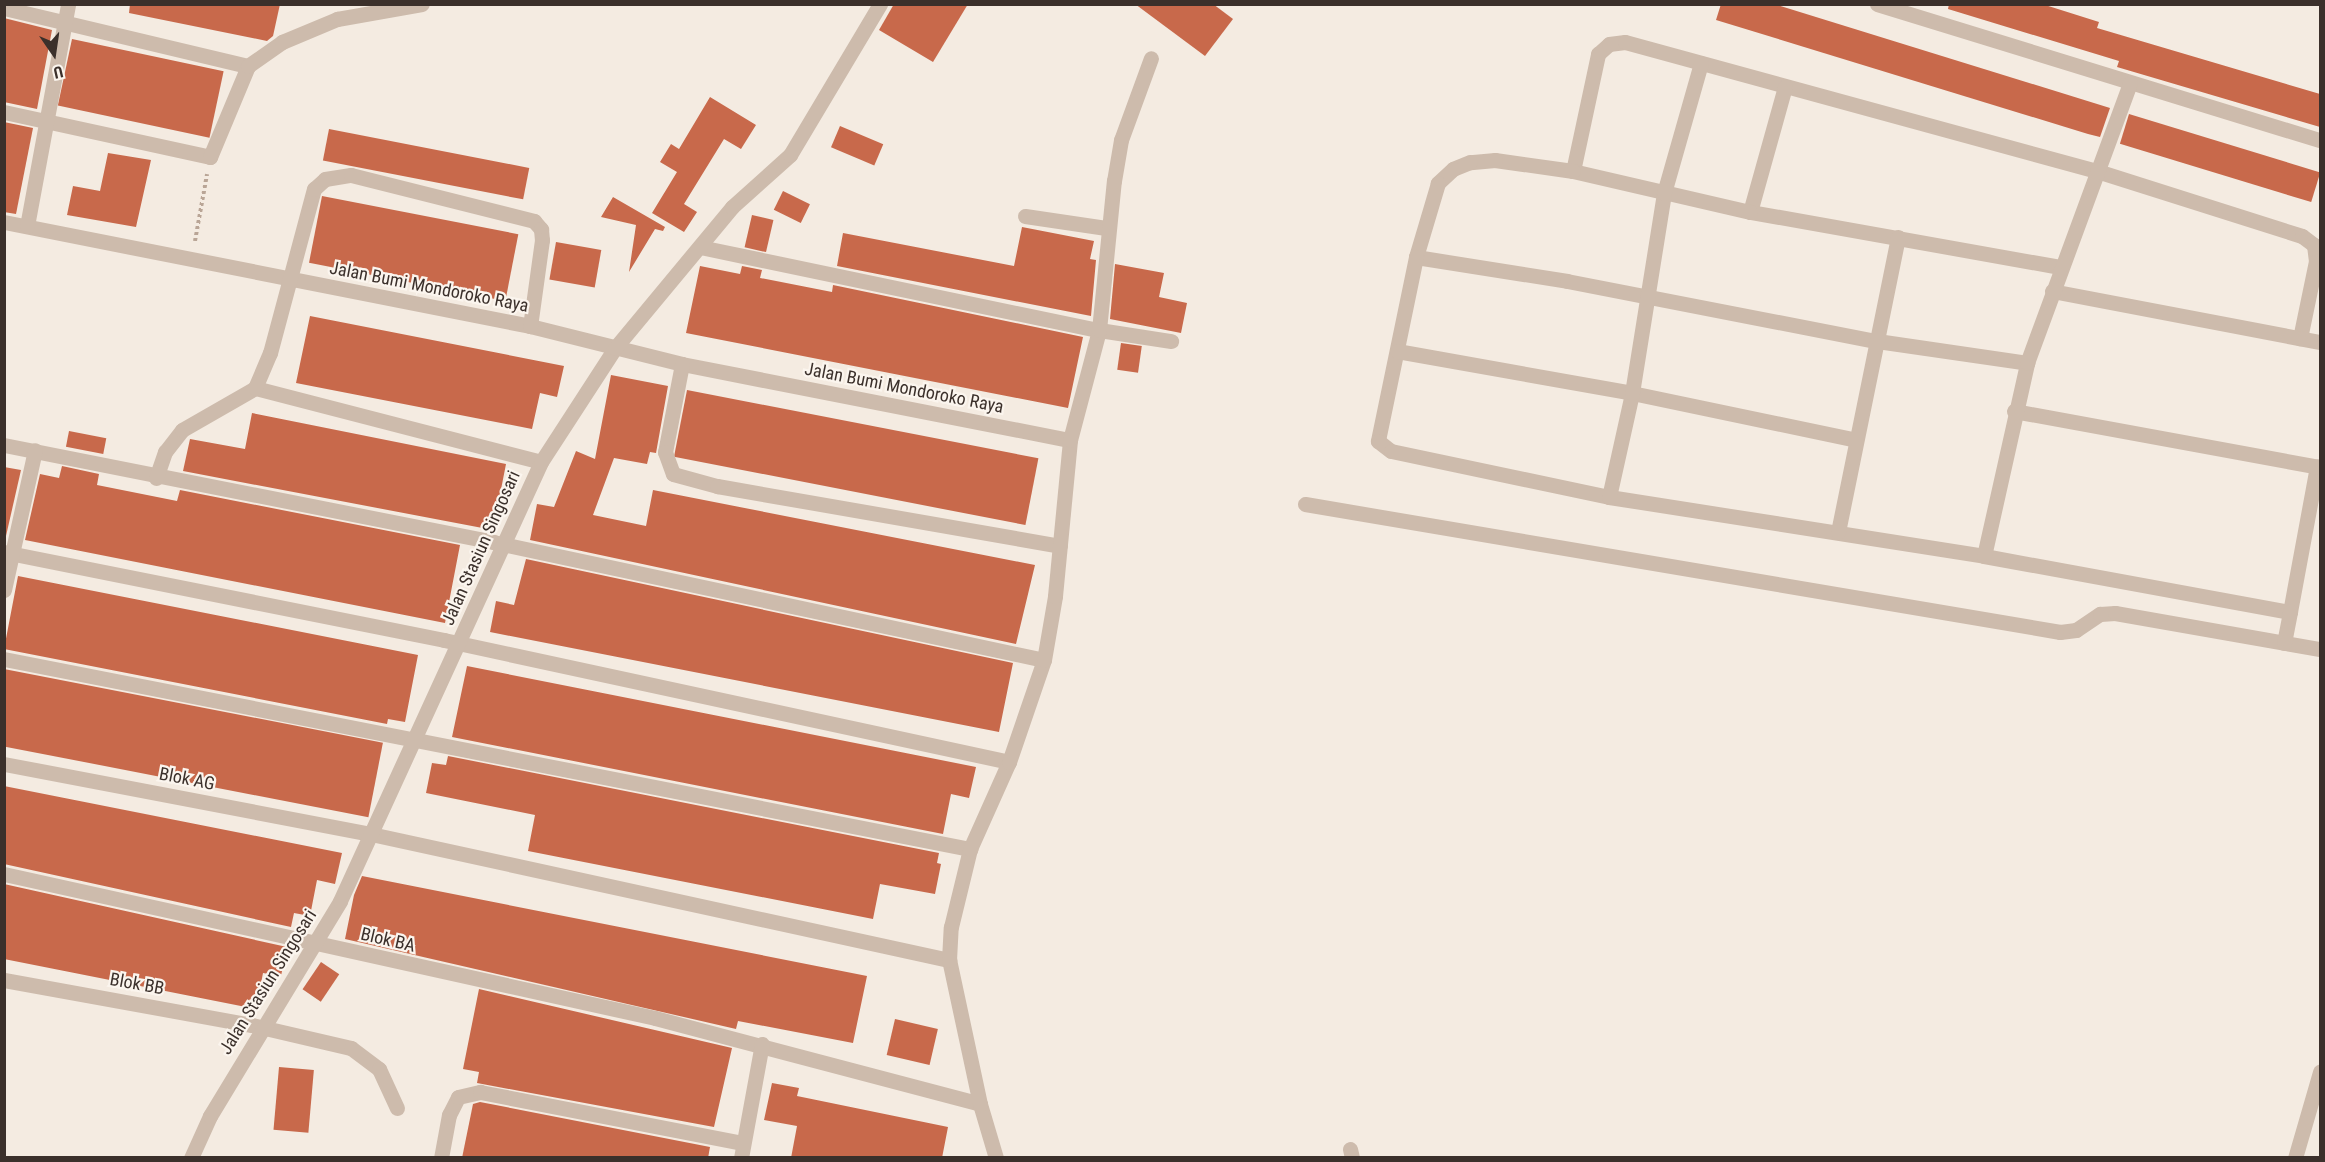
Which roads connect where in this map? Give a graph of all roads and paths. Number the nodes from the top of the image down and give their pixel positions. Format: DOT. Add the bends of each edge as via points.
graph roads {
  1 [pos="68,4"];
  2 [pos="422,4"];
  3 [pos="1877,4"];
  4 [pos="879,5"];
  5 [pos="4,8"];
  6 [pos="66,20"];
  7 [pos="1151,58"];
  8 [pos="1701,63"];
  9 [pos="248,66"];
  10 [pos="2130,83"];
  11 [pos="1785,87"];
  12 [pos="4,112"];
  13 [pos="48,120"];
  14 [pos="2320,140"];
  15 [pos="210,158"];
  16 [pos="1573,171"];
  17 [pos="2097,171"];
  18 [pos="1664,193"];
  19 [pos="1750,212"];
  20 [pos="1024,216"];
  21 [pos="4,222"];
  22 [pos="27,226"];
  23 [pos="1106,228"];
  24 [pos="1898,237"];
  25 [pos="700,247"];
  26 [pos="1416,256"];
  27 [pos="191,259"];
  28 [pos="2060,267"];
  29 [pos="289,279"];
  30 [pos="2052,291"];
  31 [pos="1646,295"];
  32 [pos="530,326"];
  33 [pos="1099,330"];
  34 [pos="2300,338"];
  35 [pos="1171,341"];
  36 [pos="1877,341"];
  37 [pos="2320,342"];
  38 [pos="615,348"];
  39 [pos="1397,351"];
  40 [pos="2027,363"];
  41 [pos="682,364"];
  42 [pos="255,388"];
  43 [pos="1632,393"];
  44 [pos="2014,411"];
  45 [pos="1070,440"];
  46 [pos="1856,440"];
  47 [pos="4,445"];
  48 [pos="35,450"];
  49 [pos="541,462"];
  50 [pos="2319,466"];
  51 [pos="156,478"];
  52 [pos="1609,497"];
  53 [pos="1305,504"];
  54 [pos="1838,532"];
  55 [pos="502,544"];
  56 [pos="1060,546"];
  57 [pos="8,552"];
  58 [pos="1984,556"];
  59 [pos="4,590"];
  60 [pos="2290,612"];
  61 [pos="459,643"];
  62 [pos="2284,643"];
  63 [pos="2320,649"];
  64 [pos="4,659"];
  65 [pos="1044,660"];
  66 [pos="418,738"];
  67 [pos="1009,762"];
  68 [pos="4,764"];
  69 [pos="367,833"];
  70 [pos="970,849"];
  71 [pos="4,874"];
  72 [pos="316,944"];
  73 [pos="949,960"];
  74 [pos="4,980"];
  75 [pos="262,1028"];
  76 [pos="762,1044"];
  77 [pos="2320,1072"];
  78 [pos="980,1104"];
  79 [pos="397,1108"];
  80 [pos="2314,1117"];
  81 [pos="742,1150"];
  82 [pos="191,1158"];
  83 [pos="441,1158"];
  84 [pos="996,1158"];
  85 [pos="2295,1158"];
  1 -- 6 [label="street"];
  2 -- 9 [label="street" via="337,19 282,42"];
  3 -- 10 [label="street"];
  4 -- 25 [label="street, Jalan Stasiun Singosari" via="790,155 732,207"];
  5 -- 6 [label="street"];
  6 -- 9 [label="street"];
  6 -- 13 [label="street"];
  7 -- 23 [label="street" via="1121,140"];
  8 -- 11 [label="street"];
  8 -- 16 [label="street" via="1625,42 1609,44 1598,54"];
  8 -- 18 [label="street"];
  9 -- 15 [label="street"];
  10 -- 14 [label="street"];
  10 -- 17 [label="street"];
  11 -- 17 [label="street"];
  11 -- 19 [label="street"];
  12 -- 13 [label="street"];
  13 -- 15 [label="street"];
  13 -- 22 [label="street"];
  15 -- 27 [label="path"];
  16 -- 18 [label="street"];
  16 -- 26 [label="street" via="1496,160 1453,169 1437,183"];
  17 -- 28 [label="street"];
  17 -- 34 [label="street" via="2310,240 2316,261"];
  18 -- 19 [label="street"];
  18 -- 31 [label="street"];
  19 -- 24 [label="street"];
  20 -- 23 [label="street"];
  21 -- 22 [label="street, Jalan Bumi Mondoroko Raya"];
  22 -- 27 [label="street, Jalan Bumi Mondoroko Raya"];
  23 -- 33 [label="street"];
  24 -- 28 [label="street"];
  24 -- 36 [label="street"];
  25 -- 33 [label="street"];
  25 -- 38 [label="street, Jalan Stasiun Singosari"];
  26 -- 31 [label="street"];
  26 -- 39 [label="street"];
  27 -- 29 [label="street, Jalan Bumi Mondoroko Raya"];
  28 -- 30 [label="street"];
  29 -- 32 [label="street, Jalan Bumi Mondoroko Raya"];
  29 -- 32 [label="street" via="314,189 325,179 351,176 534,221 541,229 542,240"];
  29 -- 42 [label="street" via="266,366"];
  30 -- 34 [label="street"];
  30 -- 40 [label="street"];
  31 -- 36 [label="street"];
  31 -- 43 [label="street"];
  32 -- 38 [label="street, Jalan Bumi Mondoroko Raya"];
  33 -- 35 [label="street"];
  33 -- 45 [label="street"];
  34 -- 37 [label="street"];
  36 -- 40 [label="street"];
  36 -- 46 [label="street"];
  38 -- 41 [label="street, Jalan Bumi Mondoroko Raya"];
  38 -- 49 [label="street, Jalan Stasiun Singosari"];
  39 -- 43 [label="street"];
  39 -- 52 [label="street" via="1377,432 1385,449"];
  40 -- 44 [label="street"];
  41 -- 45 [label="street, Jalan Bumi Mondoroko Raya"];
  41 -- 56 [label="street" via="665,452 673,474 717,486"];
  42 -- 49 [label="street"];
  42 -- 51 [label="street" via="182,430 165,452"];
  43 -- 46 [label="street"];
  43 -- 52 [label="street"];
  44 -- 50 [label="street"];
  44 -- 58 [label="street"];
  45 -- 56 [label="street"];
  46 -- 54 [label="street"];
  47 -- 48 [label="street"];
  48 -- 51 [label="street"];
  48 -- 57 [label="street"];
  49 -- 55 [label="street, Jalan Stasiun Singosari"];
  50 -- 60 [label="street"];
  51 -- 55 [label="street"];
  52 -- 54 [label="street"];
  53 -- 62 [label="street" via="2060,632 2076,630 2100,614 2115,613"];
  54 -- 58 [label="street"];
  55 -- 61 [label="street, Jalan Stasiun Singosari"];
  55 -- 65 [label="street"];
  56 -- 65 [label="street"];
  57 -- 59 [label="street"];
  57 -- 61 [label="street"];
  58 -- 60 [label="street"];
  60 -- 62 [label="street"];
  61 -- 66 [label="street, Jalan Stasiun Singosari"];
  61 -- 67 [label="street"];
  62 -- 63 [label="street"];
  64 -- 66 [label="street"];
  65 -- 67 [label="street"];
  66 -- 69 [label="street, Jalan Stasiun Singosari"];
  66 -- 70 [label="street"];
  67 -- 70 [label="street"];
  68 -- 69 [label="street, Blok AG"];
  69 -- 72 [label="street, Jalan Stasiun Singosari"];
  69 -- 73 [label="street, Blok AG"];
  70 -- 73 [label="street" via="956,902"];
  71 -- 72 [label="street, Blok BA"];
  72 -- 75 [label="street, Jalan Stasiun Singosari"];
  72 -- 76 [label="street, Blok BA"];
  73 -- 78 [label="street"];
  74 -- 75 [label="street, Blok BB"];
  75 -- 79 [label="street, Blok BB" via="317,1039 361,1054 379,1069"];
  75 -- 82 [label="street, Jalan Stasiun Singosari" via="210,1116"];
  76 -- 78 [label="street, Blok BA"];
  76 -- 81 [label="street"];
  77 -- 80 [label="street"];
  78 -- 84 [label="street"];
  80 -- 85 [label="street"];
  81 -- 83 [label="street" via="480,1092 458,1097 449,1115"];
}
